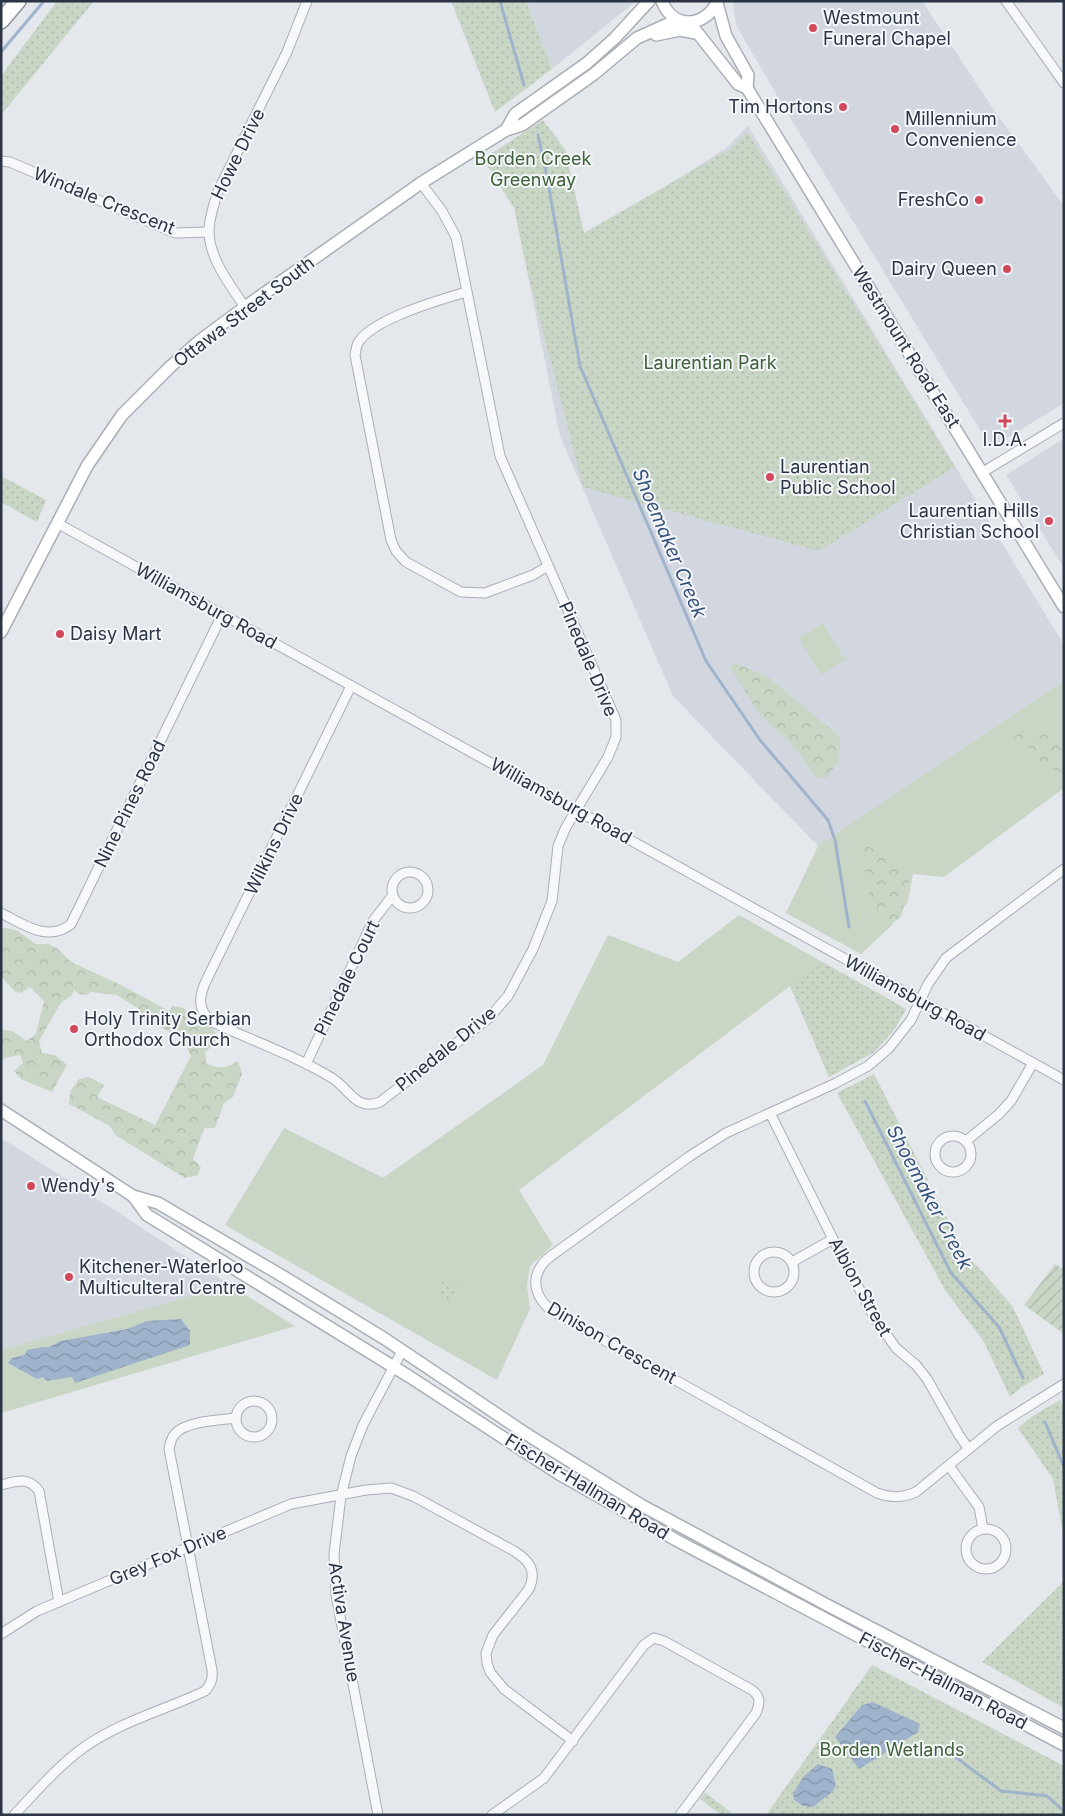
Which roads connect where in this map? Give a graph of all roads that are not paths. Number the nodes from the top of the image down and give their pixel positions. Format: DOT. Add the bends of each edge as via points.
graph roads {
  1 [pos="18,1"];
  2 [pos="308,1"];
  3 [pos="649,1"];
  4 [pos="662,1"];
  5 [pos="1006,1"];
  6 [pos="717,2"];
  7 [pos="641,6"];
  8 [pos="677,20"];
  9 [pos="1,21"];
  10 [pos="689,22"];
  11 [pos="696,33"];
  12 [pos="637,38"];
  13 [pos="1064,83"];
  14 [pos="747,88"];
  15 [pos="506,130"];
  16 [pos="1,161"];
  17 [pos="421,183"];
  18 [pos="209,232"];
  19 [pos="466,292"];
  20 [pos="245,307"];
  21 [pos="1064,424"];
  22 [pos="983,472"];
  23 [pos="57,523"];
  24 [pos="548,566"];
  25 [pos="1064,607"];
  26 [pos="222,614"];
  27 [pos="1,632"];
  28 [pos="351,686"];
  29 [pos="577,810"];
  30 [pos="1064,869"];
  31 [pos="393,895"];
  32 [pos="1,913"];
  33 [pos="920,1001"];
  34 [pos="200,1003"];
  35 [pos="1033,1063"];
  36 [pos="306,1064"];
  37 [pos="1064,1080"];
  38 [pos="1,1110"];
  39 [pos="770,1113"];
  40 [pos="966,1140"];
  41 [pos="133,1196"];
  42 [pos="833,1239"];
  43 [pos="792,1262"];
  44 [pos="402,1351"];
  45 [pos="394,1367"];
  46 [pos="1064,1384"];
  47 [pos="236,1418"];
  48 [pos="968,1448"];
  49 [pos="949,1466"];
  50 [pos="1,1485"];
  51 [pos="341,1496"];
  52 [pos="983,1529"];
  53 [pos="188,1548"];
  54 [pos="59,1602"];
  55 [pos="1,1634"];
  56 [pos="1064,1728"];
  57 [pos="573,1740"];
  58 [pos="1064,1745"];
  59 [pos="14,1815"];
  60 [pos="378,1815"];
  61 [pos="492,1815"];
  62 [pos="680,1815"];
  1 -- 9 [label="highway"];
  2 -- 18 [label="street, Howe Drive" via="287,52 218,191"];
  3 -- 7 [label="main road"];
  4 -- 8 [label="main road" via="665,10"];
  5 -- 13 [label="street"];
  6 -- 10 [label="main road" via="711,13 701,20"];
  6 -- 14 [label="main road" via="726,36 748,75"];
  7 -- 15 [label="main road" via="616,38 587,63 515,114"];
  8 -- 10 [label="main road"];
  8 -- 12 [label="main road"];
  10 -- 11 [label="main road"];
  11 -- 12 [label="main road" via="680,30"];
  11 -- 14 [label="main road" via="738,84"];
  12 -- 15 [label="main road" via="594,74 522,125"];
  14 -- 22 [label="main road, Westmount Road East"];
  15 -- 17 [label="main road, Ottawa Street South"];
  16 -- 18 [label="street, Windale Crescent" via="10,162 175,233"];
  17 -- 19 [label="street, Pinedale Drive" via="442,211 456,238"];
  17 -- 20 [label="main road, Ottawa Street South"];
  18 -- 20 [label="street, Howe Drive" via="212,251"];
  19 -- 24 [label="street, Pinedale Drive" via="500,456"];
  19 -- 24 [label="street" via="392,317 362,337 356,345 355,354 391,540 406,562 462,592 485,592 533,575"];
  20 -- 23 [label="main road, Ottawa Street South" via="170,366 122,416 86,466"];
  21 -- 22 [label="street"];
  22 -- 25 [label="main road, Westmount Road East"];
  23 -- 26 [label="street, Williamsburg Road"];
  23 -- 27 [label="main road, Ottawa Street South"];
  24 -- 29 [label="street, Pinedale Drive" via="616,720 616,737 608,757"];
  26 -- 28 [label="street, Williamsburg Road"];
  26 -- 32 [label="street, Nine Pines Road" via="71,924 54,933 42,932"];
  28 -- 29 [label="street, Williamsburg Road"];
  28 -- 34 [label="street, Wilkins Drive" via="206,981"];
  29 -- 33 [label="street, Williamsburg Road"];
  29 -- 36 [label="street, Pinedale Drive" via="558,846 552,901 545,923 508,996 489,1018 380,1102 371,1105 356,1100 339,1082"];
  30 -- 33 [label="street, Dinison Crescent" via="946,958"];
  31 -- 31 [label="street, Pinedale Court" via="401,906 413,908 427,898 428,885 420,875 406,873 393,885"];
  31 -- 36 [label="street, Pinedale Court" via="373,921"];
  33 -- 35 [label="street, Williamsburg Road"];
  33 -- 39 [label="street, Dinison Crescent" via="911,1020 889,1048 868,1066"];
  34 -- 36 [label="street, Pinedale Drive" via="212,1022"];
  35 -- 37 [label="street, Williamsburg Road"];
  35 -- 40 [label="street" via="1005,1108"];
  38 -- 41 [label="main road, Fischer-Hallman Road"];
  39 -- 42 [label="street, Albion Street"];
  39 -- 49 [label="street, Dinison Crescent" via="726,1132 550,1256 536,1277 538,1296 552,1311 877,1493 896,1498 906,1496"];
  40 -- 40 [label="street" via="954,1135 942,1139 935,1156 939,1166 950,1172 965,1168 972,1155"];
  41 -- 44 [label="main road, Fischer-Hallman Road" via="158,1203"];
  41 -- 45 [label="main road, Fischer-Hallman Road" via="147,1215"];
  42 -- 43 [label="street"];
  42 -- 48 [label="street, Albion Street" via="884,1333 927,1379"];
  43 -- 43 [label="street" via="780,1253 765,1254 756,1264 757,1284 773,1292 785,1289 794,1279"];
  44 -- 45 [label="street, Activa Avenue"];
  44 -- 56 [label="main road, Fischer-Hallman Road" via="641,1505"];
  45 -- 51 [label="street, Activa Avenue" via="363,1425"];
  45 -- 58 [label="main road, Fischer-Hallman Road" via="559,1474 676,1540"];
  46 -- 48 [label="street, Dinison Crescent"];
  47 -- 47 [label="street" via="241,1431 253,1437 267,1431 272,1420 268,1407 252,1400 240,1408"];
  47 -- 53 [label="street" via="183,1428 171,1441 169,1449"];
  48 -- 49 [label="street, Dinison Crescent"];
  49 -- 52 [label="street" via="979,1507"];
  50 -- 54 [label="street" via="28,1481 39,1490"];
  51 -- 53 [label="street, Grey Fox Drive" via="291,1504"];
  51 -- 57 [label="street, Grey Fox Drive" via="391,1488 413,1496 526,1560 531,1567 533,1581 493,1635 486,1653 487,1663 504,1689"];
  51 -- 60 [label="street, Activa Avenue" via="334,1554 336,1595"];
  52 -- 52 [label="street" via="976,1531 967,1541 967,1556 977,1566 990,1568 1001,1561 1005,1543 996,1532"];
  53 -- 54 [label="street, Grey Fox Drive"];
  53 -- 59 [label="street" via="212,1670 210,1685 205,1691 113,1730 84,1747"];
  54 -- 55 [label="street, Grey Fox Drive"];
  57 -- 61 [label="street" via="544,1778"];
  57 -- 62 [label="street" via="644,1645 654,1638 664,1640 758,1694 760,1704 756,1713"];
}
